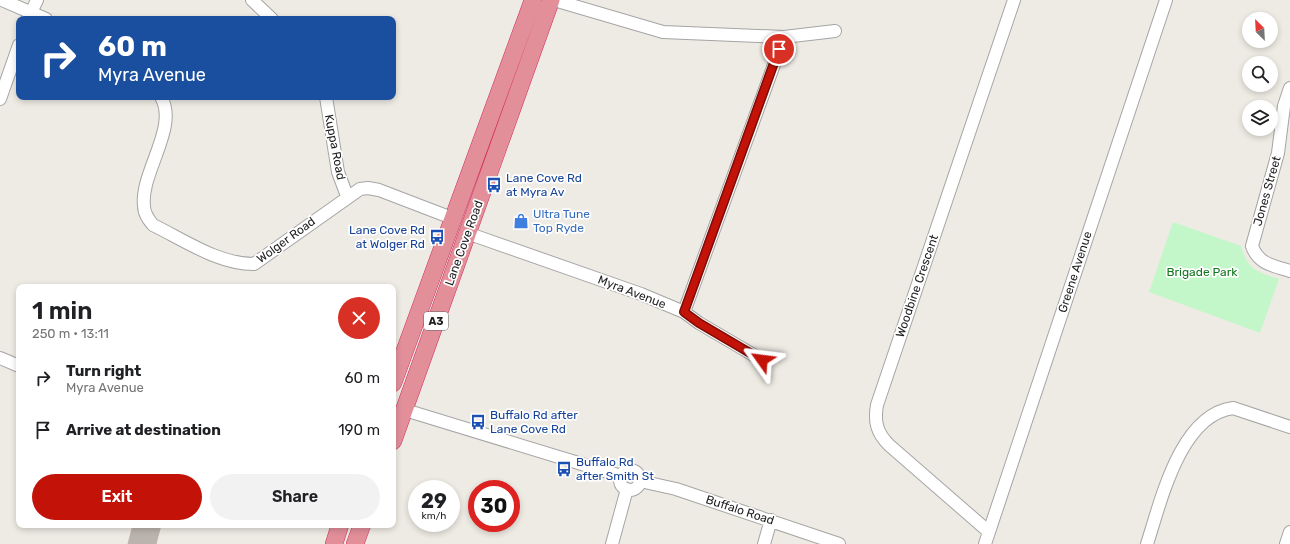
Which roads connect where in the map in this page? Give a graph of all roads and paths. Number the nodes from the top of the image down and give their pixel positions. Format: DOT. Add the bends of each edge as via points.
graph roads {
  1 [pos="2,0"];
  2 [pos="37,0"];
  3 [pos="252,0"];
  4 [pos="533,0"];
  5 [pos="552,0"];
  6 [pos="1014,0"];
  7 [pos="1166,0"];
  8 [pos="29,16"];
  9 [pos="269,16"];
  10 [pos="835,31"];
  11 [pos="784,37"];
  12 [pos="16,54"];
  13 [pos="1290,88"];
  14 [pos="0,99"];
  15 [pos="162,100"];
  16 [pos="326,100"];
  17 [pos="347,196"];
  18 [pos="452,218"];
  19 [pos="467,233"];
  20 [pos="1290,271"];
  21 [pos="684,312"];
  22 [pos="0,358"];
  23 [pos="762,360"];
  24 [pos="16,365"];
  25 [pos="396,375"];
  26 [pos="399,408"];
  27 [pos="396,424"];
  28 [pos="1290,427"];
  29 [pos="621,476"];
  30 [pos="640,481"];
  31 [pos="627,489"];
  32 [pos="771,520"];
  33 [pos="361,528"];
  34 [pos="989,532"];
  35 [pos="1290,532"];
  36 [pos="355,544"];
  37 [pos="612,544"];
  38 [pos="764,544"];
  39 [pos="839,544"];
  40 [pos="985,544"];
  41 [pos="1147,544"];
  42 [pos="1286,544"];
  1 -- 8 [label="street"];
  2 -- 8 [label="street"];
  3 -- 9 [label="street"];
  4 -- 18 [label="highway, Lane Cove Road / A3"];
  5 -- 11 [label="street" via="664,32"];
  5 -- 19 [label="highway, Lane Cove Road / A3"];
  6 -- 34 [label="street, Woodbine Crescent" via="875,414 876,427 881,437"];
  7 -- 34 [label="street, Greene Avenue"];
  10 -- 11 [label="street"];
  11 -- 21 [label="street"];
  12 -- 14 [label="street"];
  13 -- 20 [label="street, Jones Street" via="1284,106 1273,173 1252,246 1255,254 1265,263"];
  15 -- 17 [label="street, Wolger Road" via="167,112 144,194 147,217 153,226 231,262 254,264"];
  16 -- 17 [label="street, Kuppa Road" via="338,172"];
  17 -- 18 [label="street, Wolger Road" via="368,188"];
  18 -- 25 [label="highway, Lane Cove Road / A3"];
  19 -- 21 [label="street, Myra Avenue" via="642,294"];
  19 -- 26 [label="highway, Lane Cove Road / A3"];
  21 -- 23 [label="street, Myra Avenue"];
  22 -- 24 [label="street"];
  26 -- 27 [label="highway, Lane Cove Road / A3"];
  26 -- 29 [label="street"];
  28 -- 41 [label="street" via="1233,408 1213,414 1201,424 1172,468"];
  29 -- 30 [label="street" via="628,470 634,471"];
  29 -- 31 [label="street" via="620,482"];
  30 -- 31 [label="street" via="636,487"];
  30 -- 32 [label="street, Buffalo Road" via="676,489"];
  31 -- 37 [label="street"];
  32 -- 38 [label="street"];
  32 -- 39 [label="street, Buffalo Road"];
  33 -- 36 [label="highway"];
  34 -- 40 [label="street, Greene Avenue"];
  35 -- 42 [label="street"];
}
